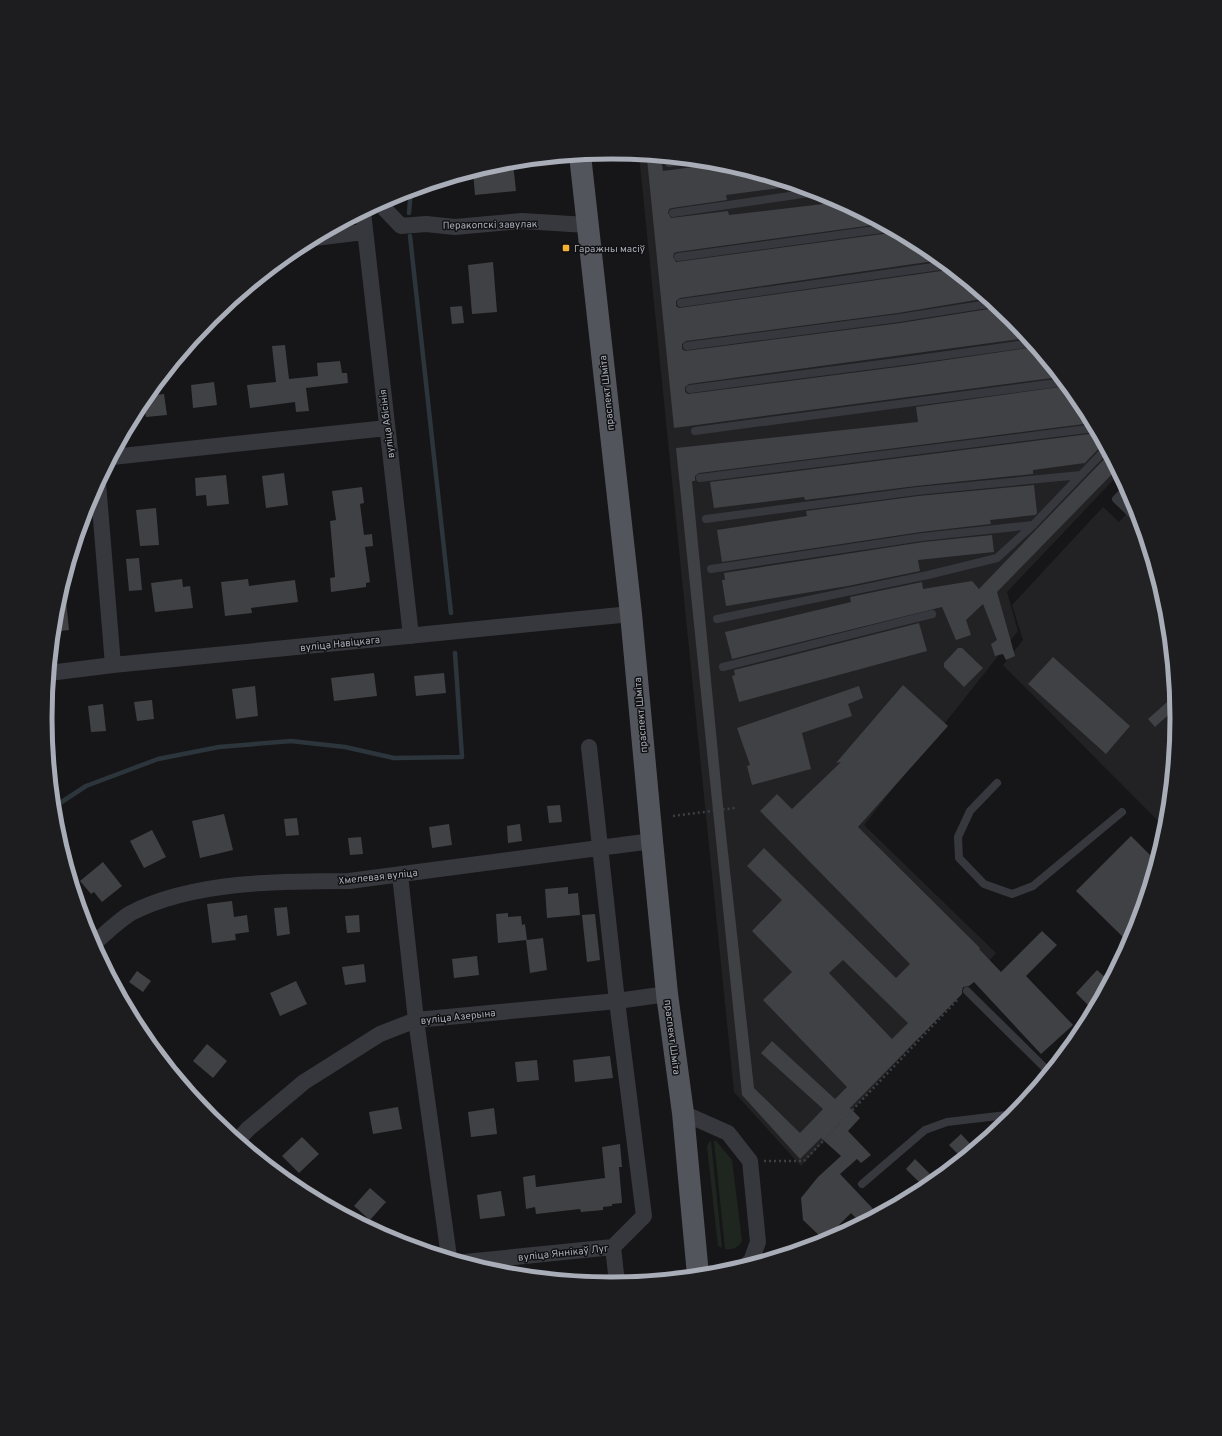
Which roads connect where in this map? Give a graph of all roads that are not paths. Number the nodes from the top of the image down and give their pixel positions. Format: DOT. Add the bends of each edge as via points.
graph roads {
  1 [pos="580,160"];
  2 [pos="804,194"];
  3 [pos="383,208"];
  4 [pos="673,213"];
  5 [pos="363,217"];
  6 [pos="587,225"];
  7 [pos="881,229"];
  8 [pos="364,232"];
  9 [pos="328,236"];
  10 [pos="678,257"];
  11 [pos="939,266"];
  12 [pos="682,303"];
  13 [pos="987,305"];
  14 [pos="1026,344"];
  15 [pos="686,346"];
  16 [pos="1058,383"];
  17 [pos="690,389"];
  18 [pos="387,428"];
  19 [pos="1089,429"];
  20 [pos="695,431"];
  21 [pos="1102,453"];
  22 [pos="118,455"];
  23 [pos="1082,476"];
  24 [pos="700,478"];
  25 [pos="1122,493"];
  26 [pos="99,495"];
  27 [pos="1130,513"];
  28 [pos="706,519"];
  29 [pos="1033,525"];
  30 [pos="711,568"];
  31 [pos="631,614"];
  32 [pos="932,614"];
  33 [pos="717,619"];
  34 [pos="411,636"];
  35 [pos="113,665"];
  36 [pos="723,667"];
  37 [pos="54,672"];
  38 [pos="590,747"];
  39 [pos="997,783"];
  40 [pos="1122,812"];
  41 [pos="652,841"];
  42 [pos="600,848"];
  43 [pos="400,874"];
  44 [pos="98,940"];
  45 [pos="967,991"];
  46 [pos="667,994"];
  47 [pos="617,1001"];
  48 [pos="416,1020"];
  49 [pos="1046,1069"];
  50 [pos="683,1114"];
  51 [pos="1004,1115"];
  52 [pos="241,1137"];
  53 [pos="862,1184"];
  54 [pos="613,1247"];
  55 [pos="448,1252"];
  56 [pos="752,1259"];
  57 [pos="478,1261"];
  58 [pos="697,1270"];
  59 [pos="616,1277"];
  1 -- 6 [label="main road, праспект Шміта"];
  2 -- 4 [label="lane"];
  3 -- 6 [label="street, Перакопскі завулак" via="402,226 426,224 455,227 522,221"];
  5 -- 8 [label="street, вуліца Абісінія"];
  6 -- 31 [label="main road, праспект Шміта"];
  7 -- 10 [label="lane"];
  8 -- 9 [label="street"];
  8 -- 18 [label="street, вуліца Абісінія"];
  11 -- 12 [label="lane"];
  13 -- 15 [label="lane"];
  14 -- 17 [label="lane"];
  16 -- 20 [label="lane"];
  18 -- 22 [label="street"];
  18 -- 34 [label="street, вуліца Абісінія"];
  19 -- 24 [label="lane"];
  21 -- 23 [label="lane"];
  23 -- 28 [label="lane" via="917,491"];
  23 -- 29 [label="lane"];
  25 -- 27 [label="lane" via="1116,499"];
  26 -- 35 [label="street"];
  29 -- 30 [label="lane" via="922,537"];
  29 -- 33 [label="lane" via="997,558"];
  31 -- 34 [label="street, вуліца Навіцкага"];
  31 -- 41 [label="main road, праспект Шміта"];
  32 -- 36 [label="lane"];
  34 -- 35 [label="street, вуліца Навіцкага"];
  35 -- 37 [label="street, вуліца Навіцкага"];
  38 -- 42 [label="street"];
  39 -- 40 [label="lane" via="970,811 958,837 959,858 984,884 1012,894 1033,886"];
  41 -- 42 [label="street, Хмелевая вуліца"];
  41 -- 46 [label="main road, праспект Шміта"];
  42 -- 43 [label="street, Хмелевая вуліца"];
  42 -- 47 [label="street"];
  43 -- 44 [label="street, Хмелевая вуліца" via="349,881 301,881 207,888 155,903 130,914"];
  43 -- 48 [label="street"];
  45 -- 49 [label="lane"];
  46 -- 47 [label="street, вуліца Азерына"];
  46 -- 50 [label="main road, праспект Шміта"];
  47 -- 48 [label="street, вуліца Азерына"];
  47 -- 54 [label="street" via="644,1216"];
  48 -- 52 [label="street, вуліца Азерына" via="380,1034 304,1082"];
  48 -- 55 [label="street"];
  50 -- 56 [label="street" via="728,1133 750,1161 758,1242"];
  50 -- 58 [label="main road, праспект Шміта"];
  51 -- 53 [label="lane" via="947,1122 925,1130"];
  54 -- 57 [label="street, вуліца Яннікаў Луг"];
  54 -- 59 [label="street"];
}
